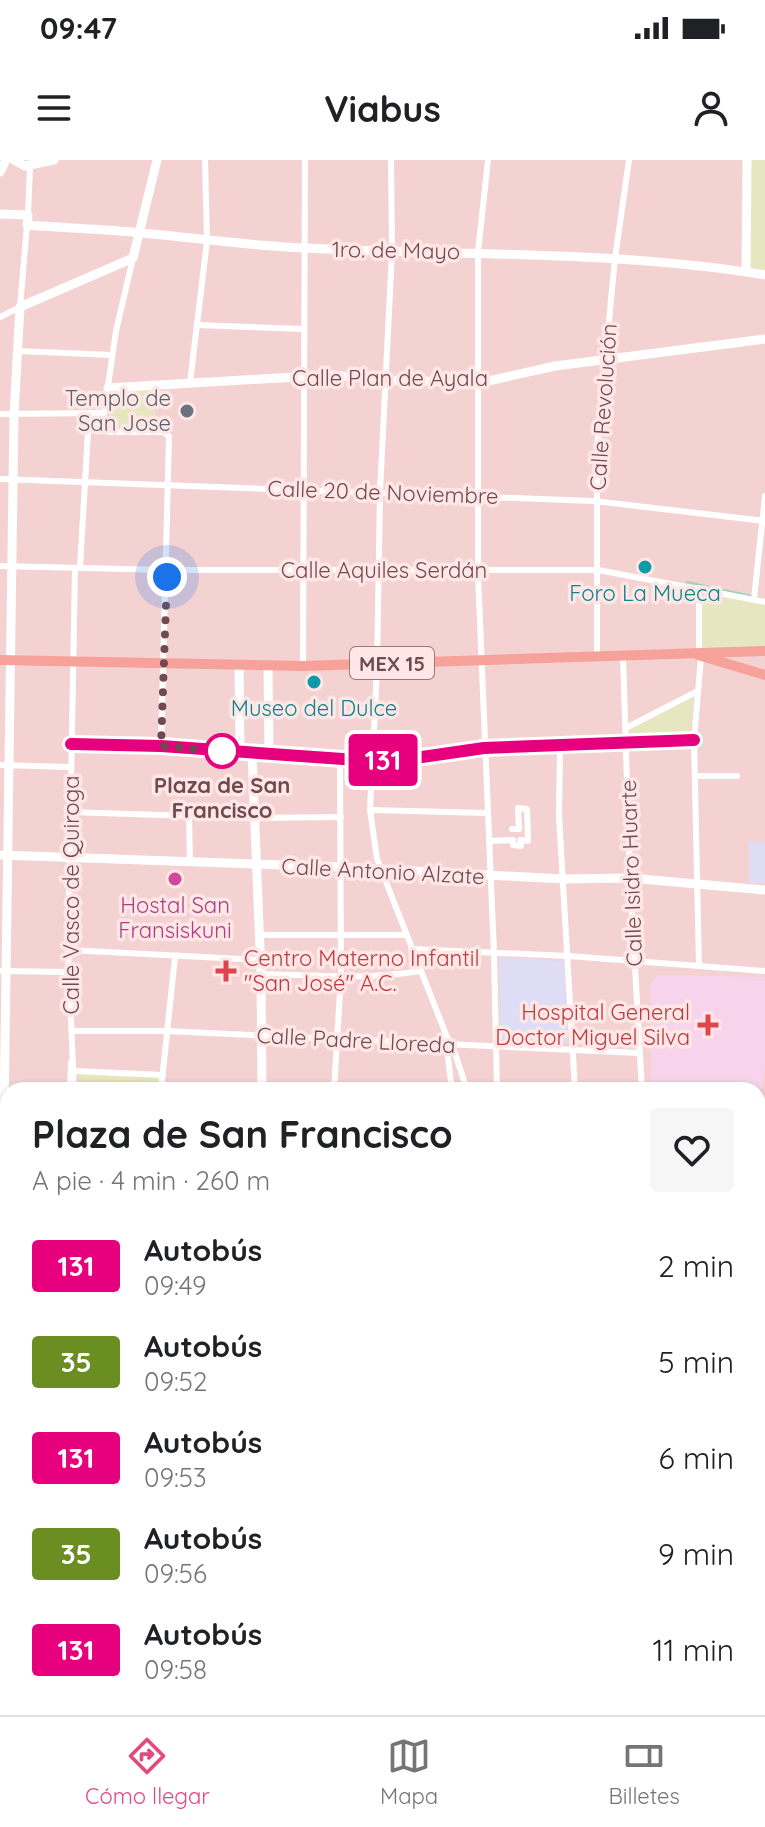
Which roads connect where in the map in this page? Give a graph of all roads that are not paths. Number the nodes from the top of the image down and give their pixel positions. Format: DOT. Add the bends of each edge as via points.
graph roads {
  1 [pos="6,160"];
  2 [pos="14,160"];
  3 [pos="54,160"];
  4 [pos="157,160"];
  5 [pos="205,160"];
  6 [pos="305,160"];
  7 [pos="391,160"];
  8 [pos="488,160"];
  9 [pos="629,160"];
  10 [pos="747,160"];
  11 [pos="30,166"];
  12 [pos="0,172"];
  13 [pos="0,214"];
  14 [pos="28,220"];
  15 [pos="140,233"];
  16 [pos="207,241"];
  17 [pos="304,248"];
  18 [pos="392,251"];
  19 [pos="478,252"];
  20 [pos="133,258"];
  21 [pos="615,258"];
  22 [pos="746,272"];
  23 [pos="765,275"];
  24 [pos="20,307"];
  25 [pos="0,317"];
  26 [pos="197,325"];
  27 [pos="303,329"];
  28 [pos="765,339"];
  29 [pos="17,351"];
  30 [pos="112,355"];
  31 [pos="604,360"];
  32 [pos="304,377"];
  33 [pos="387,380"];
  34 [pos="190,383"];
  35 [pos="479,383"];
  36 [pos="108,388"];
  37 [pos="88,413"];
  38 [pos="104,413"];
  39 [pos="0,414"];
  40 [pos="14,414"];
  41 [pos="97,422"];
  42 [pos="0,479"];
  43 [pos="14,479"];
  44 [pos="85,483"];
  45 [pos="169,485"];
  46 [pos="302,489"];
  47 [pos="380,492"];
  48 [pos="479,495"];
  49 [pos="765,496"];
  50 [pos="596,501"];
  51 [pos="764,521"];
  52 [pos="0,566"];
  53 [pos="13,566"];
  54 [pos="77,568"];
  55 [pos="167,570"];
  56 [pos="478,570"];
  57 [pos="596,570"];
  58 [pos="303,571"];
  59 [pos="380,571"];
  60 [pos="699,588"];
  61 [pos="754,599"];
  62 [pos="765,602"];
  63 [pos="765,651"];
  64 [pos="698,654"];
  65 [pos="623,655"];
  66 [pos="597,656"];
  67 [pos="0,660"];
  68 [pos="12,660"];
  69 [pos="481,660"];
  70 [pos="74,662"];
  71 [pos="377,664"];
  72 [pos="163,665"];
  73 [pos="239,666"];
  74 [pos="268,666"];
  75 [pos="303,666"];
  76 [pos="765,675"];
  77 [pos="698,691"];
  78 [pos="626,728"];
  79 [pos="694,740"];
  80 [pos="627,743"];
  81 [pos="71,744"];
  82 [pos="161,746"];
  83 [pos="560,746"];
  84 [pos="484,748"];
  85 [pos="240,752"];
  86 [pos="252,753"];
  87 [pos="269,754"];
  88 [pos="340,760"];
  89 [pos="371,761"];
  90 [pos="5,766"];
  91 [pos="70,767"];
  92 [pos="696,776"];
  93 [pos="737,776"];
  94 [pos="370,810"];
  95 [pos="69,812"];
  96 [pos="488,813"];
  97 [pos="189,816"];
  98 [pos="341,817"];
  99 [pos="253,818"];
  100 [pos="512,829"];
  101 [pos="489,841"];
  102 [pos="5,855"];
  103 [pos="68,858"];
  104 [pos="190,862"];
  105 [pos="255,864"];
  106 [pos="341,867"];
  107 [pos="381,870"];
  108 [pos="489,876"];
  109 [pos="630,878"];
  110 [pos="563,879"];
  111 [pos="699,885"];
  112 [pos="765,890"];
  113 [pos="257,935"];
  114 [pos="406,935"];
  115 [pos="341,936"];
  116 [pos="411,949"];
  117 [pos="68,950"];
  118 [pos="494,954"];
  119 [pos="569,956"];
  120 [pos="175,957"];
  121 [pos="259,960"];
  122 [pos="634,961"];
  123 [pos="699,966"];
  124 [pos="4,971"];
  125 [pos="420,971"];
  126 [pos="765,971"];
  127 [pos="69,972"];
  128 [pos="261,974"];
  129 [pos="341,976"];
  130 [pos="72,1031"];
  131 [pos="166,1031"];
  132 [pos="261,1036"];
  133 [pos="337,1041"];
  134 [pos="448,1042"];
  135 [pos="496,1048"];
  136 [pos="574,1052"];
  137 [pos="639,1053"];
  138 [pos="75,1071"];
  139 [pos="163,1075"];
  140 [pos="5,1082"];
  141 [pos="72,1082"];
  142 [pos="73,1082"];
  143 [pos="162,1082"];
  144 [pos="262,1082"];
  145 [pos="334,1082"];
  146 [pos="451,1082"];
  147 [pos="464,1082"];
  148 [pos="497,1082"];
  149 [pos="575,1082"];
  150 [pos="641,1082"];
  1 -- 12 [label="street"];
  2 -- 11 [label="street"];
  3 -- 11 [label="street"];
  4 -- 15 [label="street"];
  5 -- 16 [label="street"];
  6 -- 17 [label="street"];
  7 -- 18 [label="street"];
  8 -- 19 [label="street"];
  9 -- 21 [label="street, Calle Revolución"];
  10 -- 22 [label="street"];
  11 -- 14 [label="street"];
  13 -- 14 [label="street, 1ro. de Mayo"];
  14 -- 15 [label="street, 1ro. de Mayo"];
  14 -- 24 [label="street"];
  15 -- 16 [label="street, 1ro. de Mayo"];
  15 -- 20 [label="street"];
  16 -- 17 [label="street, 1ro. de Mayo"];
  16 -- 26 [label="street"];
  17 -- 18 [label="street, 1ro. de Mayo"];
  17 -- 27 [label="street"];
  18 -- 19 [label="street, 1ro. de Mayo"];
  18 -- 33 [label="street"];
  19 -- 21 [label="street, 1ro. de Mayo"];
  19 -- 35 [label="street"];
  20 -- 24 [label="street"];
  20 -- 30 [label="street"];
  21 -- 22 [label="street, 1ro. de Mayo"];
  21 -- 31 [label="street, Calle Revolución"];
  22 -- 23 [label="street, 1ro. de Mayo"];
  24 -- 25 [label="street"];
  24 -- 29 [label="street"];
  26 -- 27 [label="street"];
  26 -- 34 [label="street"];
  27 -- 32 [label="street"];
  28 -- 31 [label="street, Calle Plan de Ayala"];
  29 -- 30 [label="street"];
  29 -- 40 [label="street"];
  30 -- 36 [label="street"];
  31 -- 35 [label="street, Calle Plan de Ayala"];
  31 -- 50 [label="street, Calle Revolución"];
  32 -- 33 [label="street, Calle Plan de Ayala"];
  32 -- 34 [label="street, Calle Plan de Ayala"];
  32 -- 46 [label="street"];
  33 -- 35 [label="street, Calle Plan de Ayala"];
  33 -- 47 [label="street"];
  34 -- 36 [label="street, Calle Plan de Ayala"];
  35 -- 48 [label="street"];
  36 -- 38 [label="street"];
  37 -- 38 [label="street"];
  37 -- 40 [label="street"];
  37 -- 41 [label="street"];
  38 -- 41 [label="street"];
  39 -- 40 [label="street"];
  40 -- 43 [label="street"];
  41 -- 44 [label="street, Calle Vasco de Quiroga" via="88,432"];
  41 -- 45 [label="street" via="107,432 169,436"];
  42 -- 43 [label="street, Calle 20 de Noviembre"];
  43 -- 44 [label="street, Calle 20 de Noviembre"];
  43 -- 53 [label="street"];
  44 -- 45 [label="street, Calle 20 de Noviembre"];
  44 -- 54 [label="street, Calle Vasco de Quiroga"];
  45 -- 46 [label="street, Calle 20 de Noviembre"];
  45 -- 55 [label="street"];
  46 -- 47 [label="street, Calle 20 de Noviembre"];
  46 -- 58 [label="street"];
  47 -- 48 [label="street, Calle 20 de Noviembre"];
  47 -- 59 [label="street"];
  48 -- 50 [label="street, Calle 20 de Noviembre"];
  48 -- 56 [label="street"];
  49 -- 51 [label="street"];
  50 -- 51 [label="street, Calle 20 de Noviembre"];
  50 -- 57 [label="street, Calle Revolución"];
  51 -- 61 [label="street"];
  52 -- 53 [label="street, Calle Aquiles Serdán"];
  53 -- 54 [label="street, Calle Aquiles Serdán"];
  53 -- 68 [label="street"];
  54 -- 55 [label="street, Calle Aquiles Serdán"];
  54 -- 70 [label="street, Calle Vasco de Quiroga"];
  55 -- 58 [label="street, Calle Aquiles Serdán"];
  55 -- 72 [label="street"];
  56 -- 57 [label="street, Calle Aquiles Serdán"];
  56 -- 59 [label="street, Calle Aquiles Serdán"];
  56 -- 69 [label="street"];
  57 -- 60 [label="street, Calle Aquiles Serdán"];
  57 -- 66 [label="street, Calle Revolución"];
  58 -- 59 [label="street, Calle Aquiles Serdán"];
  58 -- 75 [label="street"];
  59 -- 71 [label="street"];
  60 -- 61 [label="street, Calle Aquiles Serdán"];
  60 -- 64 [label="street"];
  61 -- 62 [label="street, Calle Aquiles Serdán"];
  63 -- 64 [label="main road, MEX 15"];
  64 -- 65 [label="main road, MEX 15"];
  64 -- 76 [label="main road, MEX 15"];
  64 -- 77 [label="street"];
  65 -- 66 [label="main road, MEX 15"];
  65 -- 78 [label="street, Calle Isidro Huarte"];
  66 -- 69 [label="main road, MEX 15"];
  67 -- 68 [label="main road, MEX 15"];
  68 -- 70 [label="main road, MEX 15"];
  68 -- 90 [label="street"];
  69 -- 71 [label="main road, MEX 15"];
  69 -- 84 [label="street"];
  70 -- 72 [label="main road, MEX 15"];
  70 -- 81 [label="street, Calle Vasco de Quiroga"];
  71 -- 75 [label="main road, MEX 15"];
  71 -- 89 [label="street"];
  72 -- 73 [label="main road, MEX 15"];
  72 -- 82 [label="street"];
  73 -- 74 [label="main road, MEX 15"];
  73 -- 85 [label="street"];
  74 -- 75 [label="main road, MEX 15"];
  74 -- 87 [label="street"];
  77 -- 78 [label="street"];
  77 -- 79 [label="street"];
  78 -- 80 [label="street, Calle Isidro Huarte"];
  79 -- 80 [label="street"];
  79 -- 92 [label="street"];
  80 -- 83 [label="street"];
  80 -- 109 [label="street, Calle Isidro Huarte"];
  81 -- 82 [label="street"];
  81 -- 91 [label="street, Calle Vasco de Quiroga"];
  82 -- 85 [label="street"];
  83 -- 84 [label="street"];
  83 -- 110 [label="street"];
  84 -- 89 [label="street"];
  84 -- 96 [label="street"];
  85 -- 86 [label="street"];
  86 -- 87 [label="street"];
  86 -- 99 [label="street"];
  87 -- 88 [label="street"];
  88 -- 89 [label="street"];
  88 -- 98 [label="street"];
  89 -- 94 [label="street"];
  90 -- 91 [label="street"];
  90 -- 102 [label="street"];
  91 -- 95 [label="street, Calle Vasco de Quiroga"];
  92 -- 93 [label="street"];
  92 -- 111 [label="street"];
  94 -- 96 [label="street"];
  94 -- 107 [label="street"];
  95 -- 97 [label="street"];
  95 -- 103 [label="street, Calle Vasco de Quiroga"];
  96 -- 101 [label="street"];
  97 -- 99 [label="street"];
  97 -- 104 [label="street"];
  98 -- 99 [label="street"];
  98 -- 106 [label="street"];
  99 -- 105 [label="street"];
  100 -- 101 [label="street" via="519,829 518,808 527,809 528,841 520,840 521,846 513,840"];
  101 -- 108 [label="street"];
  102 -- 103 [label="street, Calle Antonio Alzate"];
  102 -- 124 [label="street"];
  103 -- 104 [label="street, Calle Antonio Alzate"];
  103 -- 117 [label="street, Calle Vasco de Quiroga"];
  104 -- 105 [label="street, Calle Antonio Alzate"];
  105 -- 106 [label="street, Calle Antonio Alzate"];
  105 -- 113 [label="street"];
  106 -- 107 [label="street, Calle Antonio Alzate"];
  106 -- 115 [label="street"];
  107 -- 108 [label="street, Calle Antonio Alzate"];
  107 -- 114 [label="street"];
  108 -- 110 [label="street, Calle Antonio Alzate"];
  108 -- 118 [label="street"];
  109 -- 110 [label="street, Calle Antonio Alzate"];
  109 -- 111 [label="street, Calle Antonio Alzate"];
  109 -- 122 [label="street, Calle Isidro Huarte"];
  110 -- 119 [label="street"];
  111 -- 112 [label="street, Calle Antonio Alzate"];
  111 -- 123 [label="street"];
  113 -- 115 [label="street"];
  113 -- 121 [label="street"];
  114 -- 115 [label="street"];
  114 -- 116 [label="street"];
  115 -- 129 [label="street"];
  116 -- 118 [label="street"];
  116 -- 125 [label="street"];
  117 -- 120 [label="street"];
  117 -- 127 [label="street, Calle Vasco de Quiroga"];
  118 -- 119 [label="street"];
  118 -- 135 [label="street"];
  119 -- 122 [label="street"];
  119 -- 136 [label="street"];
  120 -- 121 [label="street"];
  120 -- 131 [label="street"];
  121 -- 128 [label="street"];
  122 -- 123 [label="street"];
  122 -- 137 [label="street, Calle Isidro Huarte"];
  123 -- 126 [label="street"];
  124 -- 127 [label="street"];
  124 -- 140 [label="street"];
  125 -- 129 [label="street"];
  125 -- 134 [label="street"];
  127 -- 130 [label="street, Calle Vasco de Quiroga"];
  128 -- 129 [label="street"];
  128 -- 132 [label="street"];
  129 -- 133 [label="street"];
  130 -- 131 [label="street, Calle Padre Lloreda"];
  130 -- 138 [label="street, Calle Vasco de Quiroga"];
  130 -- 141 [label="street, Calle Vasco de Quiroga"];
  131 -- 132 [label="street, Calle Padre Lloreda"];
  131 -- 139 [label="street"];
  132 -- 133 [label="street, Calle Padre Lloreda"];
  132 -- 144 [label="street"];
  133 -- 134 [label="street, Calle Padre Lloreda"];
  133 -- 145 [label="street"];
  134 -- 135 [label="street, Calle Padre Lloreda"];
  134 -- 146 [label="street"];
  134 -- 147 [label="street"];
  135 -- 136 [label="street, Calle Padre Lloreda"];
  135 -- 148 [label="street"];
  136 -- 137 [label="street, Calle Padre Lloreda"];
  136 -- 149 [label="street"];
  137 -- 150 [label="street, Calle Isidro Huarte"];
  138 -- 139 [label="street"];
  138 -- 142 [label="street, Calle Vasco de Quiroga"];
  139 -- 143 [label="street"];
}
